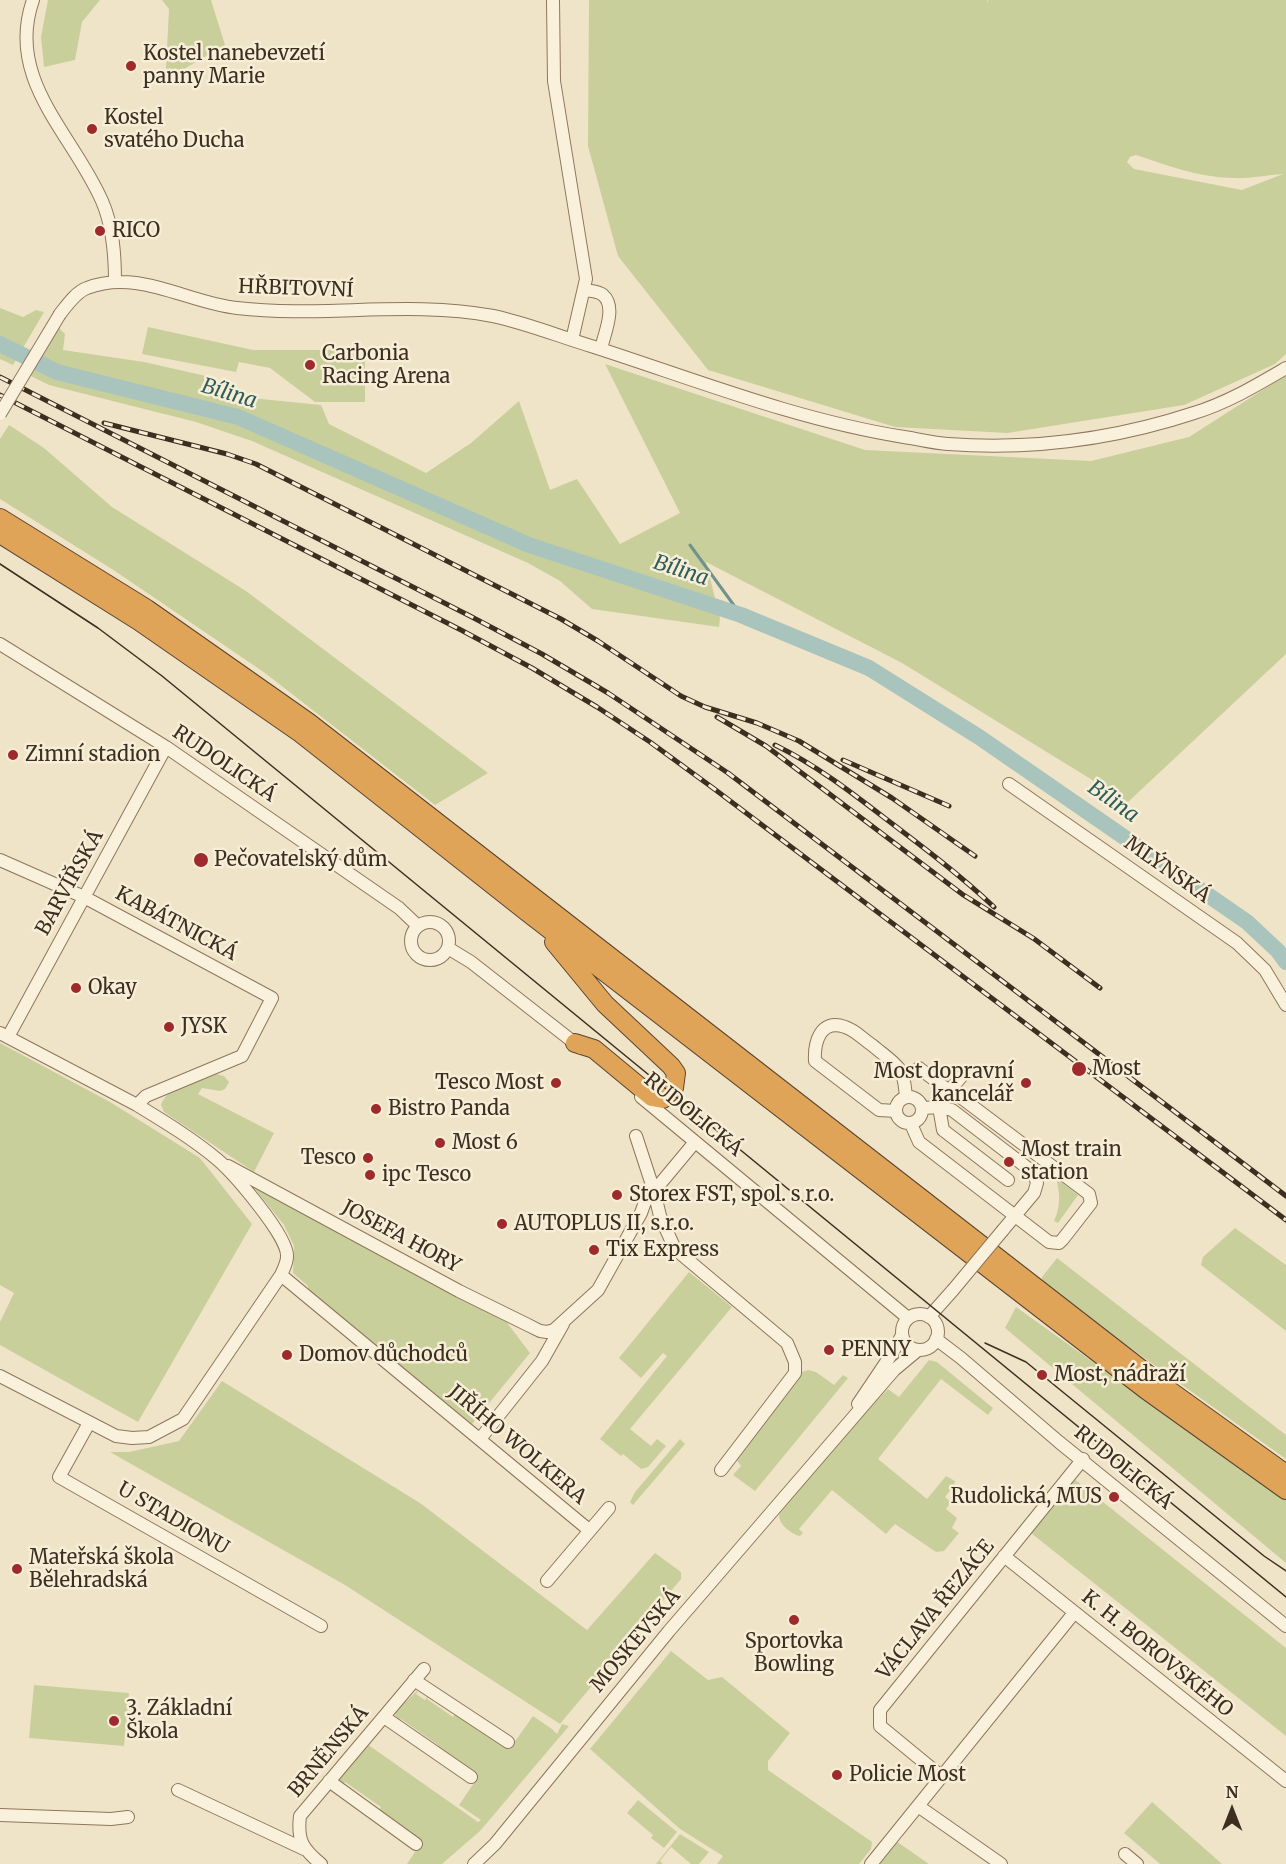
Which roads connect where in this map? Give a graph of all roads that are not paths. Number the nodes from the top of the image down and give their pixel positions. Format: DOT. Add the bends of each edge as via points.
graph roads {
  1 [pos="33,0"];
  2 [pos="553,0"];
  3 [pos="115,282"];
  4 [pos="584,290"];
  5 [pos="572,340"];
  6 [pos="601,349"];
  7 [pos="1286,368"];
  8 [pos="0,414"];
  9 [pos="0,518"];
  10 [pos="0,534"];
  11 [pos="0,644"];
  12 [pos="166,747"];
  13 [pos="1009,784"];
  14 [pos="0,860"];
  15 [pos="84,897"];
  16 [pos="527,912"];
  17 [pos="418,926"];
  18 [pos="448,948"];
  19 [pos="1286,1005"];
  20 [pos="4,1035"];
  21 [pos="575,1043"];
  22 [pos="919,1068"];
  23 [pos="961,1077"];
  24 [pos="949,1092"];
  25 [pos="906,1097"];
  26 [pos="137,1105"];
  27 [pos="941,1107"];
  28 [pos="923,1108"];
  29 [pos="896,1111"];
  30 [pos="910,1124"];
  31 [pos="636,1136"];
  32 [pos="695,1142"];
  33 [pos="220,1162"];
  34 [pos="1008,1180"];
  35 [pos="654,1191"];
  36 [pos="1014,1216"];
  37 [pos="281,1275"];
  38 [pos="929,1317"];
  39 [pos="908,1318"];
  40 [pos="564,1320"];
  41 [pos="902,1335"];
  42 [pos="936,1339"];
  43 [pos="918,1350"];
  44 [pos="0,1376"];
  45 [pos="89,1423"];
  46 [pos="480,1439"];
  47 [pos="829,1444"];
  48 [pos="1083,1459"];
  49 [pos="721,1470"];
  50 [pos="1286,1474"];
  51 [pos="1286,1490"];
  52 [pos="609,1508"];
  53 [pos="589,1530"];
  54 [pos="1004,1556"];
  55 [pos="547,1581"];
  56 [pos="1074,1612"];
  57 [pos="321,1626"];
  58 [pos="1286,1626"];
  59 [pos="424,1669"];
  60 [pos="414,1680"];
  61 [pos="384,1717"];
  62 [pos="508,1742"];
  63 [pos="471,1777"];
  64 [pos="942,1777"];
  65 [pos="329,1781"];
  66 [pos="1286,1781"];
  67 [pos="178,1790"];
  68 [pos="918,1806"];
  69 [pos="0,1815"];
  70 [pos="128,1817"];
  71 [pos="416,1844"];
  72 [pos="304,1849"];
  73 [pos="1125,1854"];
  74 [pos="321,1864"];
  75 [pos="474,1864"];
  76 [pos="871,1864"];
  77 [pos="1001,1864"];
  78 [pos="1137,1864"];
  1 -- 3 [label="street" via="27,16 32,76 43,102 103,202 112,237"];
  2 -- 4 [label="street" via="554,81 586,279"];
  3 -- 5 [label="street, HŘBITOVNÍ" via="139,283 214,304 264,311 419,311 490,316"];
  3 -- 8 [label="street, HŘBITOVNÍ, bridge" via="85,288 60,314"];
  4 -- 5 [label="street"];
  4 -- 6 [label="street" via="601,293 609,302"];
  5 -- 6 [label="street, HŘBITOVNÍ"];
  6 -- 7 [label="street, HŘBITOVNÍ" via="795,413 859,429 945,444 999,446 1126,432 1197,412"];
  9 -- 50 [label="highway" via="147,609 308,722 1138,1367"];
  10 -- 16 [label="highway" via="139,621 281,720"];
  11 -- 12 [label="street, RUDOLICKÁ"];
  12 -- 15 [label="street, BARVÍŘSKÁ"];
  12 -- 17 [label="street, RUDOLICKÁ" via="399,908"];
  13 -- 19 [label="street, MLÝNSKÁ" via="1238,943 1265,970"];
  14 -- 15 [label="street, KABÁTNICKÁ"];
  15 -- 20 [label="street, BARVÍŘSKÁ"];
  15 -- 26 [label="street, KABÁTNICKÁ" via="272,998 242,1056 146,1096"];
  16 -- 21 [label="highway" via="605,1004 671,1066 676,1073 674,1089 663,1099 652,1097 594,1049"];
  16 -- 51 [label="highway" via="1145,1389"];
  17 -- 18 [label="street, RUDOLICKÁ" via="430,922 441,926 448,936"];
  17 -- 18 [label="street" via="411,942 420,957 436,959"];
  18 -- 21 [label="street, RUDOLICKÁ"];
  20 -- 26 [label="street"];
  21 -- 32 [label="street, RUDOLICKÁ"];
  22 -- 24 [label="street"];
  23 -- 24 [label="street"];
  24 -- 27 [label="street"];
  24 -- 36 [label="street" via="1091,1198 1059,1243 1049,1242"];
  25 -- 28 [label="street" via="917,1099"];
  25 -- 29 [label="street"];
  25 -- 29 [label="street" via="901,1071 851,1029 842,1025 829,1027 819,1035 814,1047 815,1061 879,1110"];
  26 -- 33 [label="street"];
  27 -- 28 [label="street"];
  27 -- 34 [label="street" via="943,1130"];
  27 -- 36 [label="street" via="952,1110 1034,1173 1034,1193"];
  28 -- 30 [label="street" via="920,1119"];
  29 -- 30 [label="street" via="901,1121"];
  30 -- 36 [label="street" via="919,1142"];
  31 -- 35 [label="street"];
  32 -- 35 [label="street, JOSEFA HORY"];
  32 -- 39 [label="street, RUDOLICKÁ"];
  33 -- 37 [label="street" via="274,1225 284,1243 288,1257"];
  33 -- 40 [label="street, JOSEFA HORY" via="528,1325 547,1332"];
  35 -- 40 [label="street, JOSEFA HORY" via="598,1290"];
  35 -- 49 [label="street" via="675,1249 787,1343 795,1362 795,1374"];
  36 -- 38 [label="street, bridge"];
  37 -- 45 [label="street" via="183,1419 149,1437 132,1438 116,1436"];
  37 -- 46 [label="street, JIŘÍHO WOLKERA"];
  38 -- 39 [label="street" via="919,1314"];
  38 -- 42 [label="street" via="936,1325"];
  39 -- 41 [label="street"];
  40 -- 46 [label="street, JOSEFA HORY" via="542,1361"];
  41 -- 43 [label="street" via="908,1345"];
  41 -- 47 [label="street, MOSKEVSKÁ"];
  42 -- 43 [label="street" via="928,1348"];
  42 -- 48 [label="street, RUDOLICKÁ"];
  43 -- 47 [label="street, MOSKEVSKÁ" via="894,1370"];
  44 -- 45 [label="street"];
  45 -- 57 [label="street, U STADIONU" via="59,1477"];
  46 -- 53 [label="street, JIŘÍHO WOLKERA"];
  47 -- 75 [label="street, MOSKEVSKÁ" via="495,1844"];
  48 -- 54 [label="street, VÁCLAVA ŘEZÁČE"];
  48 -- 58 [label="street, RUDOLICKÁ"];
  52 -- 53 [label="street, JIŘÍHO WOLKERA"];
  53 -- 55 [label="street, JIŘÍHO WOLKERA"];
  54 -- 56 [label="street, K. H. BOROVSKÉHO"];
  54 -- 64 [label="street, VÁCLAVA ŘEZÁČE" via="880,1710 880,1726"];
  56 -- 64 [label="street"];
  56 -- 66 [label="street, K. H. BOROVSKÉHO"];
  59 -- 60 [label="street, BRNĚNSKÁ"];
  60 -- 61 [label="street, BRNĚNSKÁ"];
  60 -- 62 [label="street"];
  61 -- 63 [label="street"];
  61 -- 65 [label="street, BRNĚNSKÁ"];
  64 -- 68 [label="street"];
  65 -- 71 [label="street"];
  65 -- 72 [label="street, BRNĚNSKÁ" via="300,1816"];
  67 -- 72 [label="street"];
  68 -- 76 [label="street"];
  68 -- 77 [label="street"];
  69 -- 70 [label="street"];
  72 -- 74 [label="street"];
  73 -- 78 [label="street"];
}
